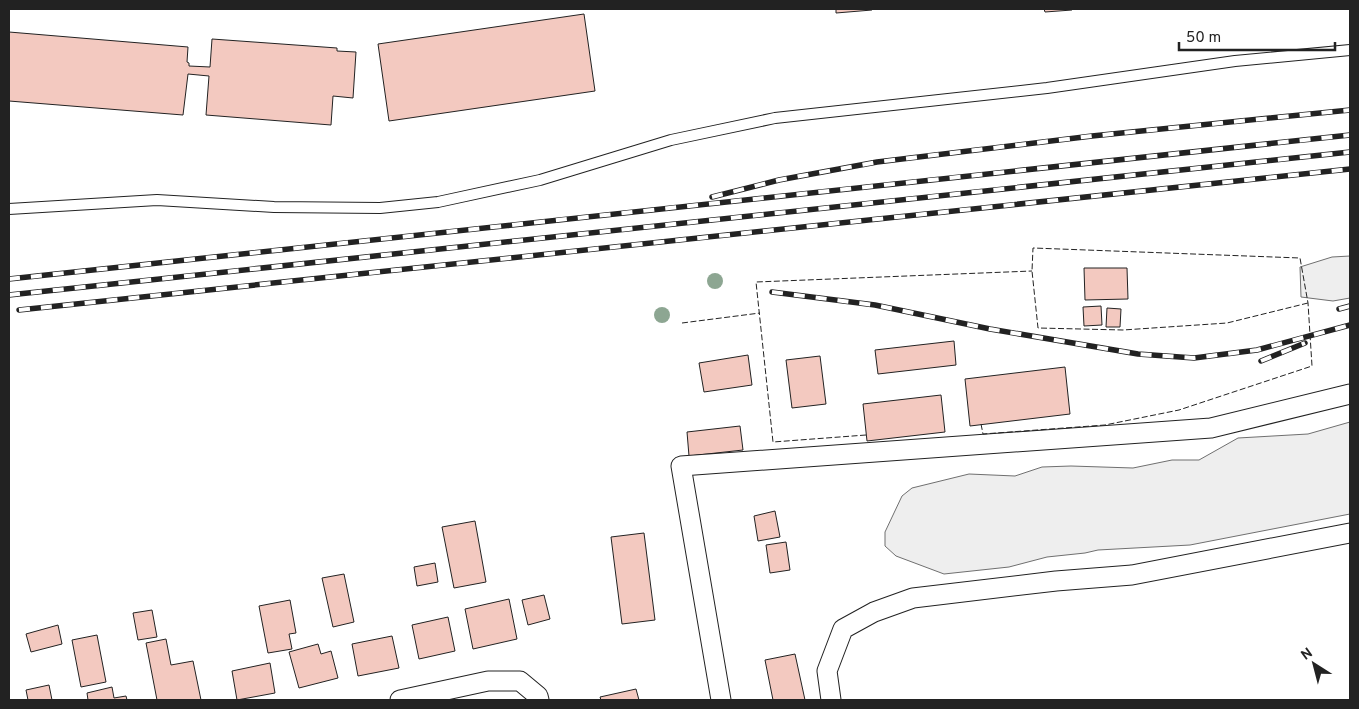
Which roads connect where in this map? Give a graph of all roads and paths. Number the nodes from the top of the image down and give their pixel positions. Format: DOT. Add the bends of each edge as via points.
graph roads {
  1 [pos="1350,50"];
  2 [pos="9,209"];
  3 [pos="1350,394"];
  4 [pos="1350,533"];
  5 [pos="400,700"];
  6 [pos="539,700"];
  7 [pos="721,700"];
  8 [pos="831,700"];
  1 -- 2 [label="lane" via="1235,61 1047,88 775,118 671,140 540,180 438,202 380,208 210,205 157,200"];
  3 -- 7 [label="street" via="1211,428 681,466"];
  4 -- 8 [label="street" via="1132,575 914,598 874,612 843,629 828,671"];
  5 -- 6 [label="street" via="488,681 520,681"];
}
